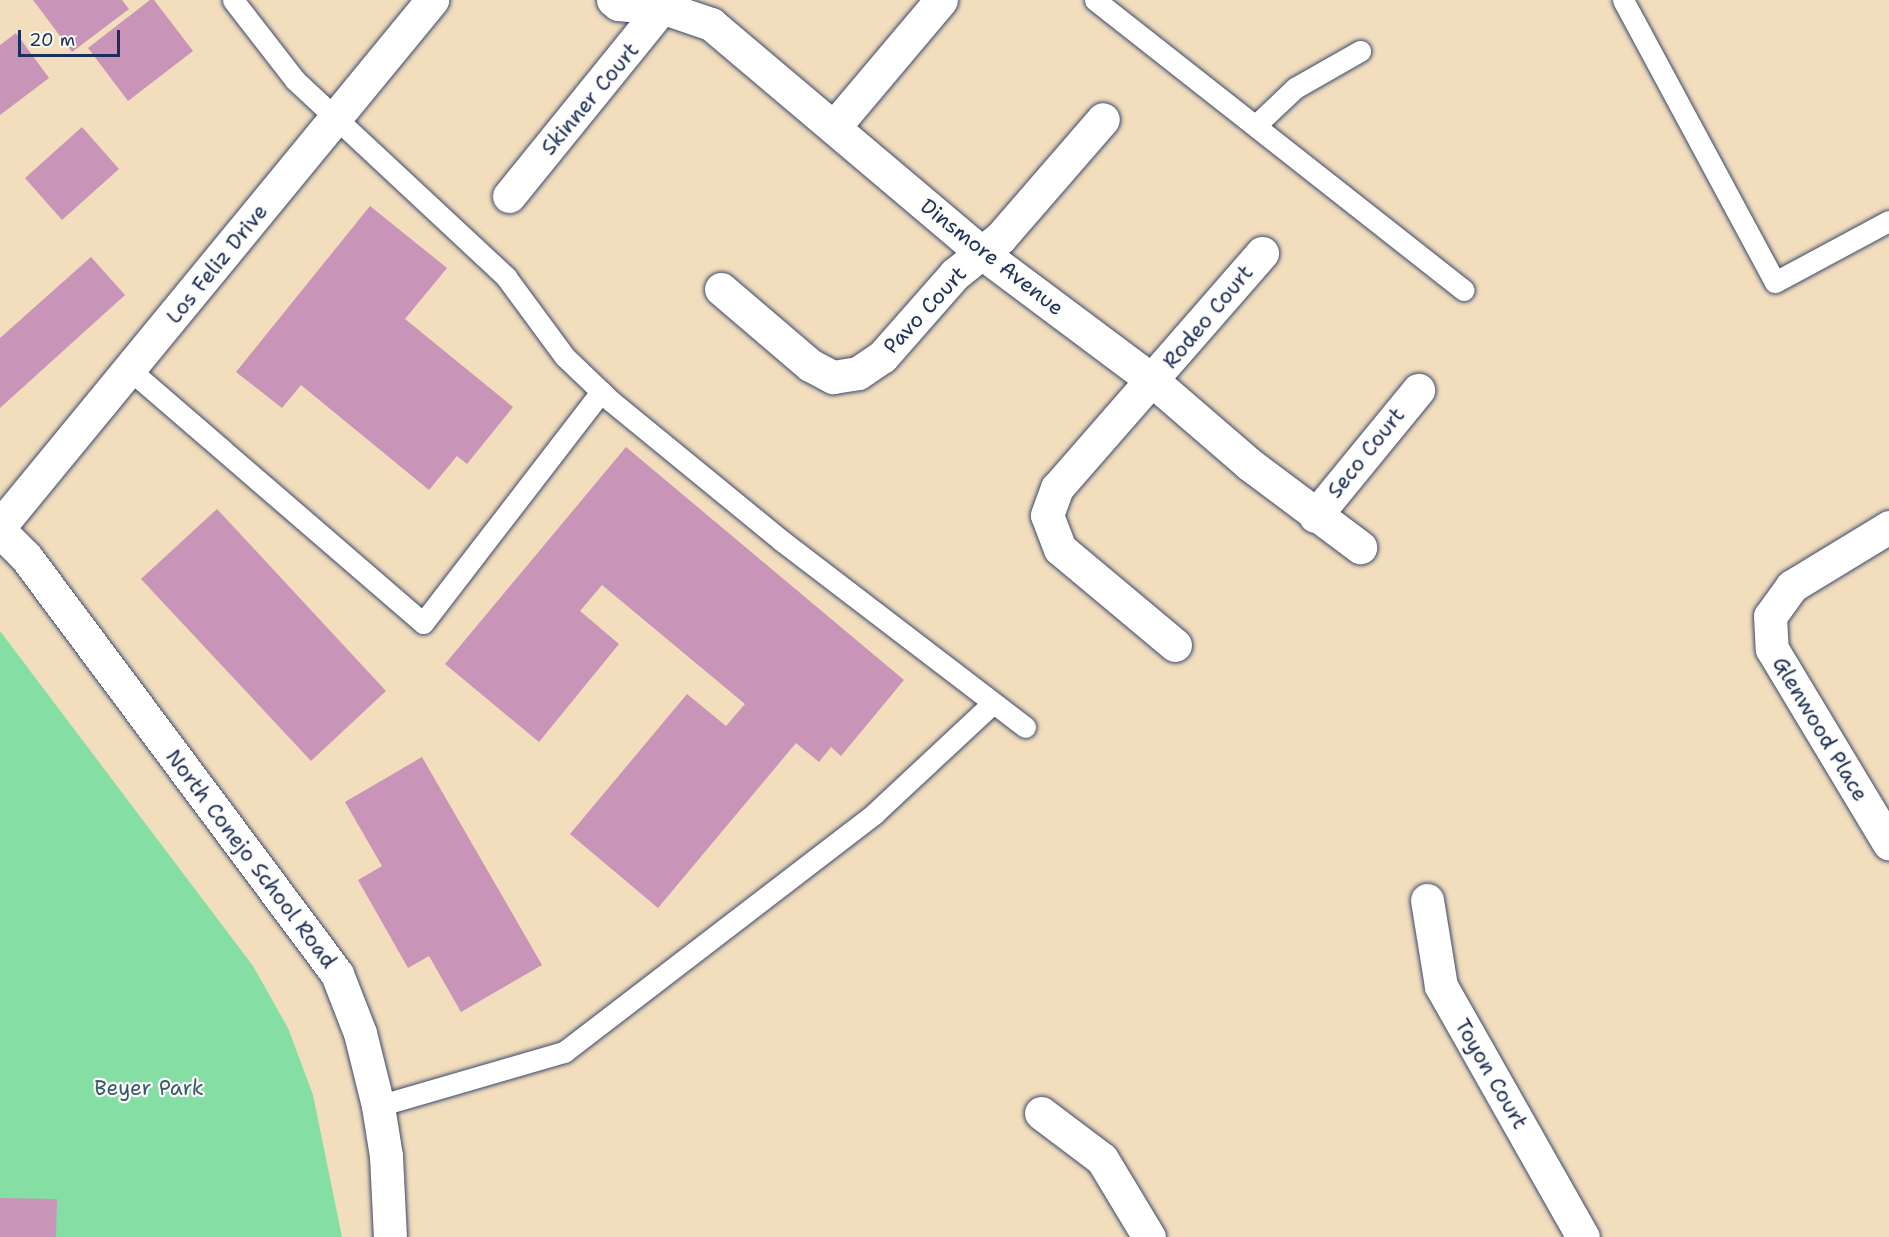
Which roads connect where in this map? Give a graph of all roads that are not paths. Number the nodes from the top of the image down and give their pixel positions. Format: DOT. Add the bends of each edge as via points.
graph roads {
  1 [pos="233,0"];
  2 [pos="432,0"];
  3 [pos="613,0"];
  4 [pos="941,0"];
  5 [pos="1095,0"];
  6 [pos="1623,0"];
  7 [pos="666,4"];
  8 [pos="1360,51"];
  9 [pos="337,117"];
  10 [pos="1103,119"];
  11 [pos="1256,125"];
  12 [pos="834,127"];
  13 [pos="509,196"];
  14 [pos="1889,221"];
  15 [pos="1262,252"];
  16 [pos="982,253"];
  17 [pos="721,289"];
  18 [pos="1462,290"];
  19 [pos="130,370"];
  20 [pos="1153,381"];
  21 [pos="1418,390"];
  22 [pos="601,392"];
  23 [pos="1315,516"];
  24 [pos="0,526"];
  25 [pos="1889,527"];
  26 [pos="0,531"];
  27 [pos="1360,547"];
  28 [pos="1175,645"];
  29 [pos="993,703"];
  30 [pos="1025,727"];
  31 [pos="1889,844"];
  32 [pos="1427,900"];
  33 [pos="378,1106"];
  34 [pos="1041,1113"];
  35 [pos="390,1237"];
  36 [pos="1149,1237"];
  37 [pos="1583,1237"];
  1 -- 9 [label="lane" via="295,80"];
  2 -- 9 [label="street, Los Feliz Drive"];
  3 -- 7 [label="street, Dinsmore Avenue" via="618,4"];
  4 -- 12 [label="street"];
  5 -- 11 [label="lane"];
  6 -- 14 [label="lane" via="1775,282"];
  7 -- 12 [label="street, Dinsmore Avenue" via="711,24"];
  7 -- 13 [label="street, Skinner Court"];
  8 -- 11 [label="lane" via="1295,88"];
  9 -- 19 [label="street, Los Feliz Drive"];
  9 -- 22 [label="lane" via="506,278 565,357"];
  10 -- 16 [label="street, Pavo Court" via="1000,238"];
  11 -- 18 [label="lane"];
  12 -- 16 [label="street, Dinsmore Avenue"];
  15 -- 20 [label="street, Rodeo Court"];
  16 -- 17 [label="street, Pavo Court" via="955,274 882,357 858,374 833,377 810,366"];
  16 -- 20 [label="street, Dinsmore Avenue"];
  19 -- 22 [label="lane" via="423,623"];
  19 -- 24 [label="street, Los Feliz Drive"];
  20 -- 23 [label="street, Dinsmore Avenue"];
  20 -- 28 [label="street, Rodeo Court" via="1057,488 1047,515 1060,549"];
  21 -- 23 [label="street, Seco Court"];
  22 -- 29 [label="lane" via="782,541"];
  23 -- 27 [label="street, Dinsmore Avenue"];
  25 -- 31 [label="street, Glenwood Place" via="1792,586 1770,616 1772,649"];
  26 -- 33 [label="street, North Conejo School Road" via="26,558 337,974 360,1033"];
  29 -- 30 [label="lane"];
  29 -- 33 [label="lane" via="875,813 564,1052"];
  32 -- 37 [label="street, Toyon Court" via="1441,986"];
  33 -- 35 [label="street, North Conejo School Road" via="386,1156"];
  34 -- 36 [label="street" via="1102,1159"];
}
